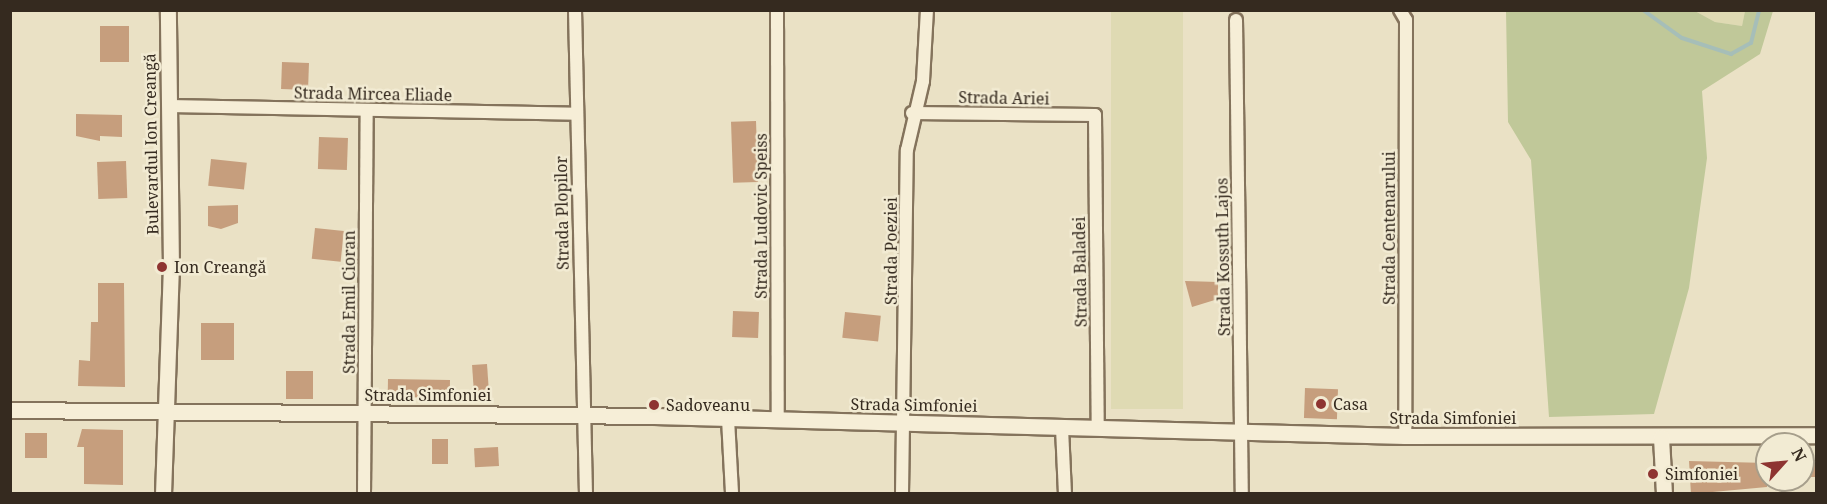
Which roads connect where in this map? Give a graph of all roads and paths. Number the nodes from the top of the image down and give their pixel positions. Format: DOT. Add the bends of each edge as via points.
graph roads {
  1 [pos="168,10"];
  2 [pos="576,10"];
  3 [pos="777,10"];
  4 [pos="927,10"];
  5 [pos="1403,15"];
  6 [pos="1236,20"];
  7 [pos="169,106"];
  8 [pos="367,111"];
  9 [pos="912,113"];
  10 [pos="577,114"];
  11 [pos="1095,116"];
  12 [pos="10,410"];
  13 [pos="365,413"];
  14 [pos="163,415"];
  15 [pos="581,415"];
  16 [pos="728,419"];
  17 [pos="778,421"];
  18 [pos="904,422"];
  19 [pos="1062,428"];
  20 [pos="1098,429"];
  21 [pos="1242,433"];
  22 [pos="1816,435"];
  23 [pos="1405,436"];
  24 [pos="1661,437"];
  25 [pos="162,494"];
  26 [pos="364,494"];
  27 [pos="586,494"];
  28 [pos="732,494"];
  29 [pos="902,494"];
  30 [pos="1065,494"];
  31 [pos="1242,494"];
  32 [pos="1664,494"];
  1 -- 7 [label="street, Bulevardul Ion Creangă"];
  2 -- 10 [label="street, Strada Plopilor"];
  3 -- 17 [label="street, Strada Ludovic Speiss"];
  4 -- 9 [label="street, Strada Poeziei" via="923,81"];
  5 -- 23 [label="street, Strada Centenarului"];
  6 -- 21 [label="street, Strada Kossuth Lajos"];
  7 -- 8 [label="street, Strada Mircea Eliade"];
  7 -- 14 [label="street, Bulevardul Ion Creangă" via="171,267"];
  8 -- 10 [label="street, Strada Mircea Eliade"];
  8 -- 13 [label="street, Strada Emil Cioran"];
  9 -- 11 [label="street, Strada Ariei"];
  9 -- 18 [label="street, Strada Poeziei"];
  10 -- 15 [label="street, Strada Plopilor"];
  11 -- 20 [label="street, Strada Baladei"];
  12 -- 14 [label="street, Strada Simfoniei"];
  13 -- 14 [label="street, Strada Simfoniei"];
  13 -- 15 [label="street, Strada Simfoniei"];
  13 -- 26 [label="street, Strada Emil Cioran"];
  14 -- 25 [label="street, Bulevardul Ion Creangă"];
  15 -- 16 [label="street, Strada Simfoniei"];
  15 -- 27 [label="street, Strada Plopilor"];
  16 -- 17 [label="street, Strada Simfoniei"];
  16 -- 28 [label="street"];
  17 -- 18 [label="street, Strada Simfoniei"];
  18 -- 19 [label="street, Strada Simfoniei"];
  18 -- 29 [label="street, Strada Poeziei"];
  19 -- 20 [label="street, Strada Simfoniei"];
  19 -- 30 [label="street"];
  20 -- 21 [label="street, Strada Simfoniei"];
  21 -- 23 [label="street, Strada Simfoniei"];
  21 -- 31 [label="street, Strada Kossuth Lajos"];
  22 -- 24 [label="street, Strada Simfoniei"];
  23 -- 24 [label="street, Strada Simfoniei"];
  24 -- 32 [label="street"];
}
